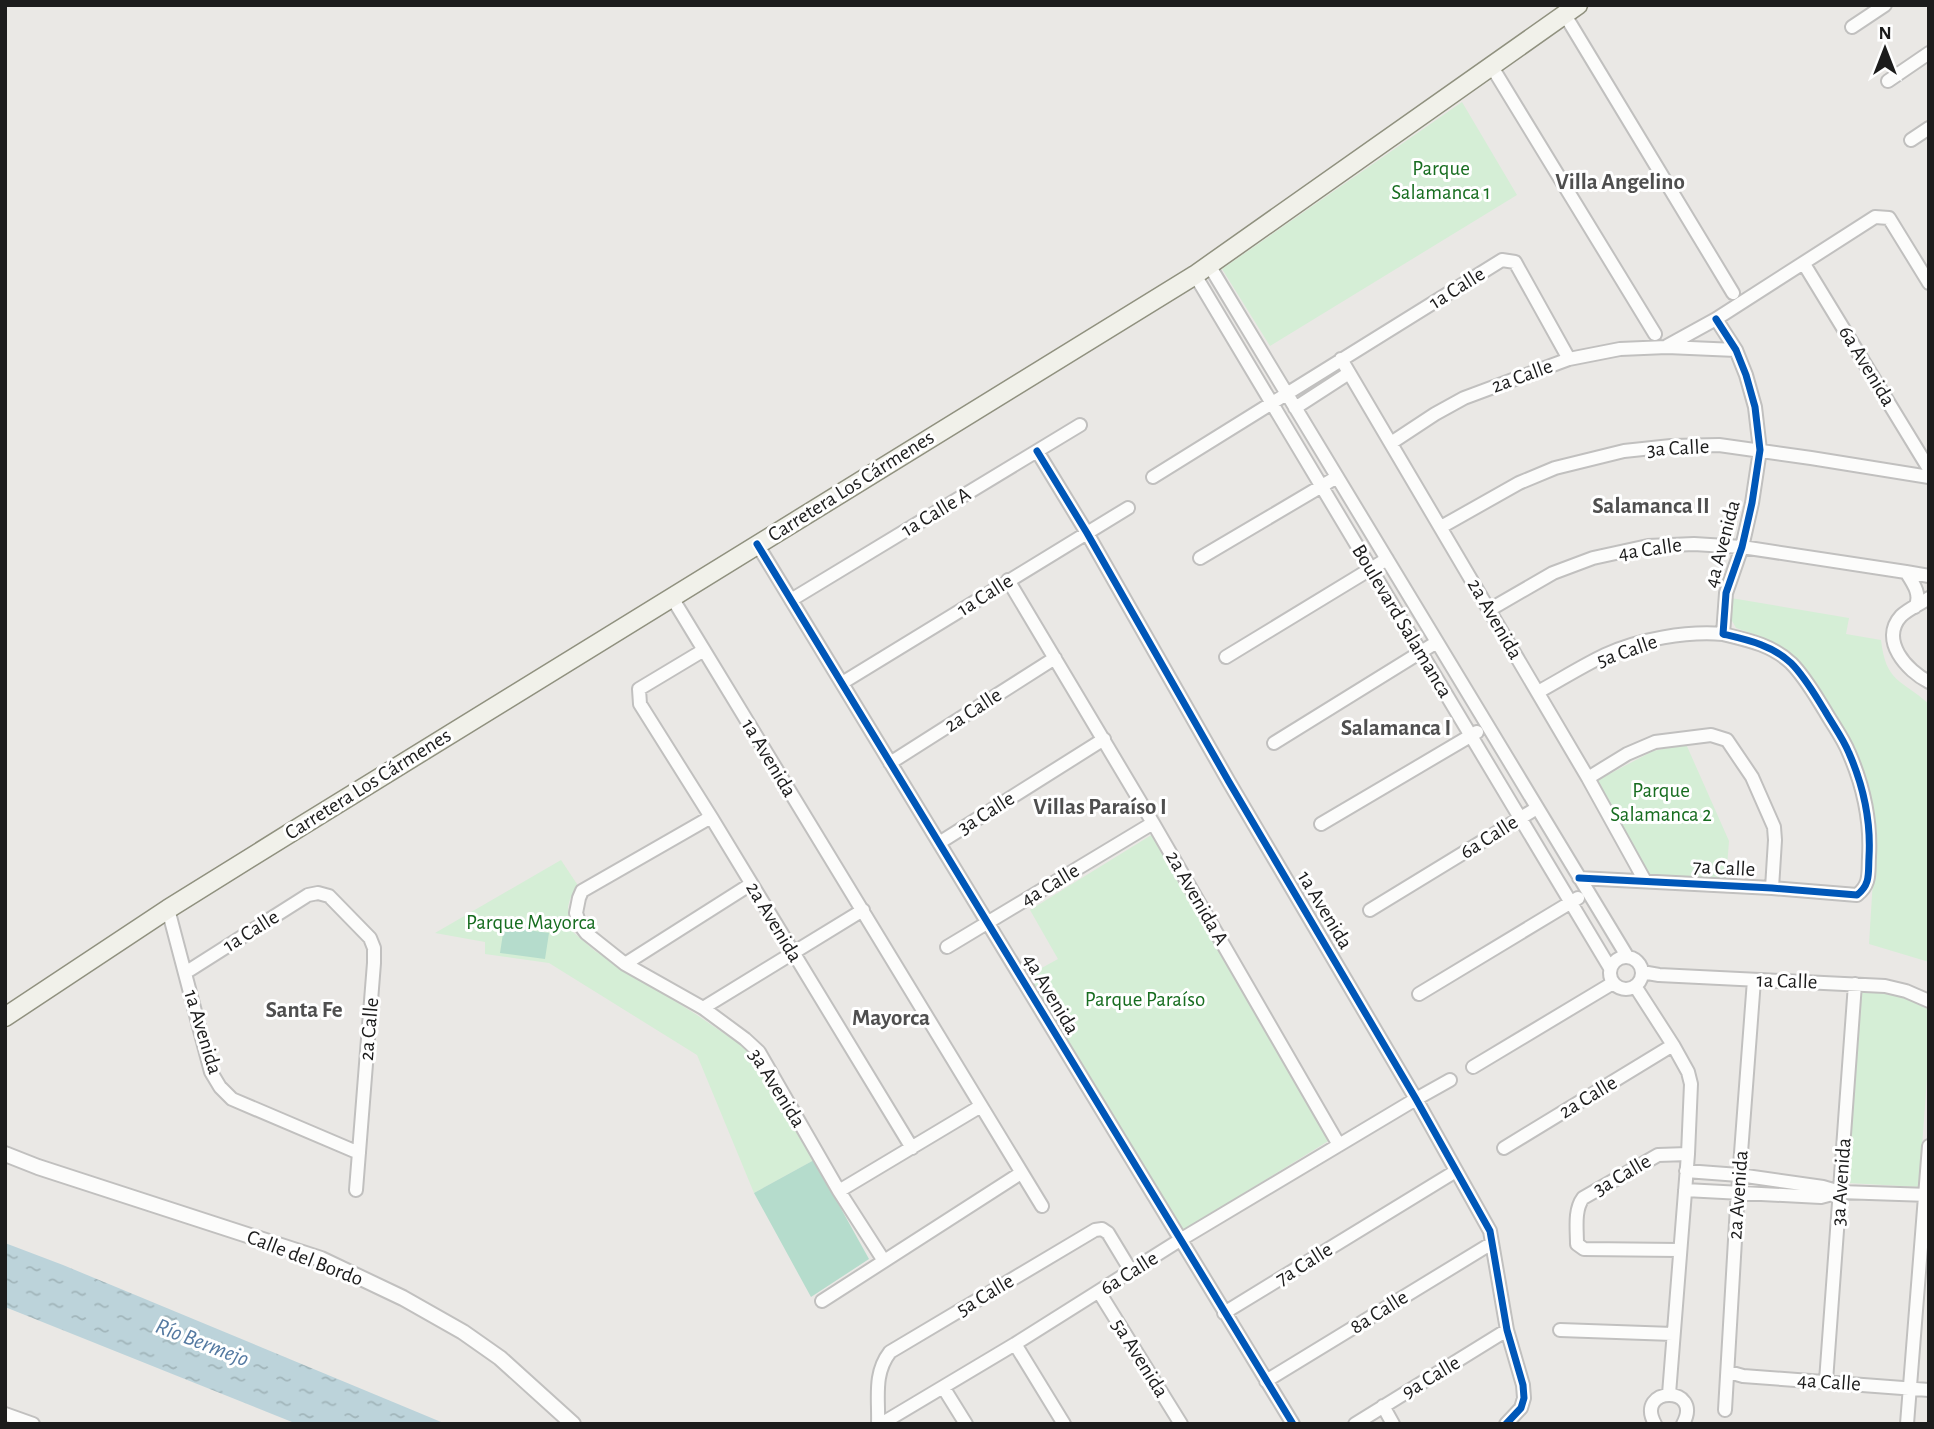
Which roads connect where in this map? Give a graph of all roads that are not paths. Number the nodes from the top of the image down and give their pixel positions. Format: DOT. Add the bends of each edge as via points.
graph roads {
  1 [pos="1885,5"];
  2 [pos="1571,10"];
  3 [pos="1852,27"];
  4 [pos="1929,53"];
  5 [pos="1492,67"];
  6 [pos="1888,81"];
  7 [pos="1929,128"];
  8 [pos="1911,140"];
  9 [pos="1804,264"];
  10 [pos="1202,270"];
  11 [pos="1929,283"];
  12 [pos="1733,293"];
  13 [pos="1716,320"];
  14 [pos="1655,334"];
  15 [pos="1667,347"];
  16 [pos="1736,350"];
  17 [pos="1341,359"];
  18 [pos="1569,359"];
  19 [pos="1349,373"];
  20 [pos="1286,393"];
  21 [pos="1271,403"];
  22 [pos="1295,408"];
  23 [pos="1080,425"];
  24 [pos="1391,443"];
  25 [pos="1760,450"];
  26 [pos="1037,451"];
  27 [pos="1929,469"];
  28 [pos="1153,477"];
  29 [pos="1337,477"];
  30 [pos="1929,477"];
  31 [pos="1322,486"];
  32 [pos="1128,508"];
  33 [pos="1441,527"];
  34 [pos="1087,533"];
  35 [pos="757,544"];
  36 [pos="1742,547"];
  37 [pos="1200,558"];
  38 [pos="1387,559"];
  39 [pos="1371,569"];
  40 [pos="1906,572"];
  41 [pos="1929,576"];
  42 [pos="1008,580"];
  43 [pos="671,596"];
  44 [pos="1929,598"];
  45 [pos="792,600"];
  46 [pos="1915,607"];
  47 [pos="1489,610"];
  48 [pos="1723,634"];
  49 [pos="1437,642"];
  50 [pos="704,650"];
  51 [pos="1421,652"];
  52 [pos="1226,657"];
  53 [pos="1055,658"];
  54 [pos="1929,682"];
  55 [pos="842,683"];
  56 [pos="1538,692"];
  57 [pos="1488,726"];
  58 [pos="1471,736"];
  59 [pos="1104,739"];
  60 [pos="1273,743"];
  61 [pos="890,763"];
  62 [pos="1588,778"];
  63 [pos="1537,808"];
  64 [pos="711,817"];
  65 [pos="1520,818"];
  66 [pos="1153,823"];
  67 [pos="1321,824"];
  68 [pos="939,843"];
  69 [pos="1579,878"];
  70 [pos="1645,881"];
  71 [pos="751,884"];
  72 [pos="1772,888"];
  73 [pos="1588,892"];
  74 [pos="318,893"];
  75 [pos="1571,902"];
  76 [pos="168,909"];
  77 [pos="863,910"];
  78 [pos="1370,910"];
  79 [pos="987,923"];
  80 [pos="947,947"];
  81 [pos="793,953"];
  82 [pos="1627,956"];
  83 [pos="625,964"];
  84 [pos="1610,968"];
  85 [pos="1642,972"];
  86 [pos="185,973"];
  87 [pos="1754,980"];
  88 [pos="1613,983"];
  89 [pos="1855,984"];
  90 [pos="1635,986"];
  91 [pos="1419,994"];
  92 [pos="1929,1001"];
  93 [pos="703,1008"];
  94 [pos="5,1017"];
  95 [pos="1673,1045"];
  96 [pos="1473,1067"];
  97 [pos="1450,1080"];
  98 [pos="1416,1099"];
  99 [pos="981,1106"];
  100 [pos="1339,1145"];
  101 [pos="1929,1146"];
  102 [pos="912,1148"];
  103 [pos="1504,1148"];
  104 [pos="359,1153"];
  105 [pos="5,1154"];
  106 [pos="1688,1154"];
  107 [pos="1456,1171"];
  108 [pos="1686,1171"];
  109 [pos="1021,1173"];
  110 [pos="1739,1175"];
  111 [pos="356,1190"];
  112 [pos="1685,1190"];
  113 [pos="839,1191"];
  114 [pos="1840,1192"];
  115 [pos="1738,1193"];
  116 [pos="1927,1195"];
  117 [pos="1042,1206"];
  118 [pos="1180,1240"];
  119 [pos="1492,1242"];
  120 [pos="1679,1250"];
  121 [pos="884,1261"];
  122 [pos="1131,1271"];
  123 [pos="1099,1292"];
  124 [pos="822,1301"];
  125 [pos="1224,1313"];
  126 [pos="1507,1330"];
  127 [pos="1560,1330"];
  128 [pos="1674,1334"];
  129 [pos="1015,1344"];
  130 [pos="1729,1372"];
  131 [pos="1266,1381"];
  132 [pos="1826,1381"];
  133 [pos="943,1387"];
  134 [pos="1909,1388"];
  135 [pos="1929,1390"];
  136 [pos="1669,1394"];
  137 [pos="1383,1406"];
  138 [pos="1725,1410"];
  139 [pos="5,1414"];
  140 [pos="1689,1422"];
  141 [pos="33,1424"];
  142 [pos="573,1424"];
  143 [pos="880,1424"];
  144 [pos="966,1424"];
  145 [pos="1064,1424"];
  146 [pos="1181,1424"];
  147 [pos="1293,1424"];
  148 [pos="1355,1424"];
  149 [pos="1393,1424"];
  150 [pos="1506,1424"];
  151 [pos="1655,1424"];
  152 [pos="1907,1424"];
  1 -- 3 [label="street"];
  2 -- 5 [label="main road, Carretera Los Cármenes"];
  2 -- 12 [label="street"];
  4 -- 6 [label="street"];
  5 -- 10 [label="main road, Carretera Los Cármenes"];
  5 -- 14 [label="street"];
  7 -- 8 [label="street"];
  9 -- 11 [label="street, 2a Calle" via="1875,217 1889,218"];
  9 -- 13 [label="street, 2a Calle"];
  9 -- 27 [label="street, 6a Avenida"];
  10 -- 20 [label="street, Boulevard Salamanca"];
  10 -- 21 [label="street, Boulevard Salamanca"];
  10 -- 35 [label="main road, Carretera Los Cármenes"];
  13 -- 15 [label="street, 2a Calle"];
  13 -- 16 [label="street, 4a Avenida"];
  15 -- 16 [label="street, 2a Calle"];
  15 -- 18 [label="street, 2a Calle" via="1620,349"];
  16 -- 25 [label="street, 4a Avenida" via="1755,407"];
  17 -- 18 [label="street, 1a Calle" via="1502,260 1515,262"];
  17 -- 19 [label="street, 2a Avenida"];
  17 -- 20 [label="street, 1a Calle"];
  18 -- 24 [label="street, 2a Calle" via="1464,398"];
  19 -- 22 [label="street"];
  19 -- 24 [label="street, 2a Avenida"];
  20 -- 21 [label="street"];
  20 -- 22 [label="street, Boulevard Salamanca"];
  21 -- 28 [label="street"];
  21 -- 31 [label="street, Boulevard Salamanca"];
  22 -- 29 [label="street, Boulevard Salamanca"];
  23 -- 26 [label="street, 1a Calle A"];
  24 -- 33 [label="street, 2a Avenida"];
  25 -- 30 [label="street, 3a Calle"];
  25 -- 33 [label="street, 3a Calle" via="1671,446 1588,459 1519,484"];
  25 -- 36 [label="street, 4a Avenida"];
  26 -- 34 [label="street, 1a Avenida"];
  26 -- 45 [label="street, 1a Calle A"];
  29 -- 31 [label="street"];
  29 -- 38 [label="street, Boulevard Salamanca"];
  31 -- 37 [label="street"];
  31 -- 39 [label="street, Boulevard Salamanca"];
  32 -- 34 [label="street, 1a Calle"];
  33 -- 47 [label="street, 2a Avenida"];
  34 -- 42 [label="street, 1a Calle"];
  34 -- 98 [label="street, 1a Avenida"];
  35 -- 43 [label="main road, Carretera Los Cármenes"];
  35 -- 45 [label="street, 4a Avenida"];
  36 -- 40 [label="street, 4a Calle"];
  36 -- 47 [label="street, 4a Calle" via="1648,546 1593,558 1553,573"];
  36 -- 48 [label="street, 4a Avenida" via="1726,593"];
  38 -- 39 [label="street"];
  38 -- 49 [label="street, Boulevard Salamanca"];
  39 -- 51 [label="street, Boulevard Salamanca"];
  39 -- 52 [label="street"];
  40 -- 41 [label="street, 4a Calle"];
  40 -- 46 [label="street" via="1918,594"];
  42 -- 53 [label="street, 2a Avenida A"];
  42 -- 55 [label="street, 1a Calle"];
  43 -- 50 [label="street, 1a Avenida"];
  43 -- 76 [label="main road, Carretera Los Cármenes"];
  44 -- 46 [label="street"];
  45 -- 55 [label="street, 4a Avenida"];
  46 -- 54 [label="street" via="1899,618 1893,641 1907,667"];
  47 -- 56 [label="street, 2a Avenida"];
  48 -- 56 [label="street, 5a Calle" via="1678,636 1616,651"];
  48 -- 72 [label="street, 7a Calle" via="1756,641 1790,663 1839,732 1866,808 1870,838 1865,889 1857,895"];
  49 -- 51 [label="street"];
  49 -- 57 [label="street, Boulevard Salamanca"];
  50 -- 64 [label="street, 2a Avenida" via="639,689 639,696"];
  50 -- 77 [label="street, 1a Avenida"];
  51 -- 58 [label="street, Boulevard Salamanca"];
  51 -- 60 [label="street"];
  53 -- 59 [label="street, 2a Avenida A"];
  53 -- 61 [label="street, 2a Calle"];
  55 -- 61 [label="street, 4a Avenida"];
  56 -- 62 [label="street, 2a Avenida"];
  57 -- 58 [label="street"];
  57 -- 63 [label="street, Boulevard Salamanca"];
  58 -- 65 [label="street, Boulevard Salamanca"];
  58 -- 67 [label="street"];
  59 -- 66 [label="street, 2a Avenida A"];
  59 -- 68 [label="street, 3a Calle"];
  61 -- 68 [label="street, 4a Avenida"];
  62 -- 70 [label="street, 2a Avenida"];
  62 -- 72 [label="street" via="1655,742 1711,735 1727,740 1752,777 1774,827"];
  63 -- 65 [label="street, 6a Calle"];
  63 -- 69 [label="street, Boulevard Salamanca"];
  64 -- 71 [label="street, 2a Avenida"];
  64 -- 83 [label="street, 3a Avenida" via="582,891 576,913 580,925"];
  65 -- 75 [label="street, Boulevard Salamanca"];
  65 -- 78 [label="street, 6a Calle"];
  66 -- 79 [label="street, 4a Calle"];
  66 -- 100 [label="street, 2a Avenida A"];
  68 -- 79 [label="street, 4a Avenida"];
  69 -- 70 [label="street, 7a Calle"];
  69 -- 73 [label="street, Boulevard Salamanca"];
  70 -- 72 [label="street, 7a Calle"];
  71 -- 81 [label="street, 2a Avenida"];
  71 -- 83 [label="street"];
  73 -- 75 [label="street"];
  73 -- 82 [label="street, Boulevard Salamanca"];
  74 -- 86 [label="street, 1a Calle"];
  74 -- 104 [label="street, 2a Calle" via="329,897 370,938 374,948"];
  75 -- 84 [label="street, Boulevard Salamanca"];
  75 -- 91 [label="street"];
  76 -- 86 [label="street, 1a Avenida"];
  76 -- 94 [label="main road, Carretera Los Cármenes"];
  77 -- 81 [label="street"];
  77 -- 99 [label="street, 1a Avenida"];
  79 -- 80 [label="street, 4a Calle"];
  79 -- 118 [label="street, 4a Avenida"];
  81 -- 93 [label="street"];
  81 -- 102 [label="street, 2a Avenida"];
  82 -- 84 [label="street"];
  82 -- 85 [label="street" via="1637,961"];
  83 -- 93 [label="street, 3a Avenida"];
  84 -- 88 [label="street"];
  85 -- 87 [label="street, 1a Calle"];
  85 -- 90 [label="street"];
  86 -- 104 [label="street, 1a Avenida" via="211,1072 226,1093"];
  87 -- 89 [label="street, 1a Calle"];
  87 -- 110 [label="street, 2a Avenida"];
  88 -- 90 [label="street" via="1624,989"];
  88 -- 96 [label="street"];
  89 -- 92 [label="street, 1a Calle" via="1906,990"];
  89 -- 114 [label="street, 3a Avenida"];
  90 -- 95 [label="street"];
  93 -- 113 [label="street, 3a Avenida" via="758,1052"];
  95 -- 103 [label="street, 2a Calle"];
  95 -- 106 [label="street" via="1691,1084"];
  97 -- 98 [label="street, 6a Calle"];
  98 -- 100 [label="street, 6a Calle"];
  98 -- 107 [label="street, 1a Avenida"];
  99 -- 102 [label="street"];
  99 -- 109 [label="street, 1a Avenida"];
  100 -- 118 [label="street, 6a Calle"];
  101 -- 116 [label="street"];
  102 -- 113 [label="street"];
  104 -- 111 [label="street, 2a Calle"];
  105 -- 142 [label="street, Calle del Bordo" via="321,1259 463,1332 500,1357"];
  106 -- 108 [label="street"];
  106 -- 120 [label="street, 3a Calle" via="1658,1155 1583,1198 1577,1214 1577,1244 1584,1249"];
  107 -- 119 [label="street, 1a Avenida"];
  107 -- 125 [label="street, 7a Calle"];
  108 -- 110 [label="street, 3a Calle"];
  108 -- 112 [label="street"];
  109 -- 117 [label="street, 1a Avenida"];
  109 -- 121 [label="street"];
  110 -- 114 [label="street, 3a Calle"];
  110 -- 115 [label="street, 2a Avenida"];
  112 -- 115 [label="street, 3a Calle"];
  112 -- 120 [label="street"];
  113 -- 121 [label="street, 3a Avenida"];
  114 -- 115 [label="street, 3a Calle" via="1821,1197"];
  114 -- 116 [label="street, 3a Calle"];
  114 -- 132 [label="street, 3a Avenida"];
  115 -- 130 [label="street, 2a Avenida"];
  116 -- 134 [label="street"];
  118 -- 122 [label="street, 6a Calle"];
  118 -- 125 [label="street, 4a Avenida"];
  119 -- 126 [label="street, 1a Avenida"];
  119 -- 131 [label="street, 8a Calle"];
  120 -- 128 [label="street"];
  121 -- 124 [label="street"];
  122 -- 123 [label="street, 6a Calle"];
  122 -- 143 [label="street, 5a Calle" via="1108,1233 1095,1230 890,1352 879,1372"];
  123 -- 129 [label="street, 6a Calle"];
  123 -- 146 [label="street, 5a Avenida"];
  125 -- 131 [label="street, 4a Avenida"];
  126 -- 137 [label="street, 9a Calle"];
  126 -- 150 [label="street, 1a Avenida" via="1524,1398"];
  127 -- 128 [label="street"];
  128 -- 136 [label="street"];
  129 -- 133 [label="street, 6a Calle"];
  129 -- 145 [label="street"];
  130 -- 132 [label="street, 4a Calle"];
  130 -- 138 [label="street, 2a Avenida"];
  131 -- 147 [label="street, 4a Avenida"];
  132 -- 134 [label="street, 4a Calle"];
  133 -- 143 [label="street, 6a Calle"];
  133 -- 144 [label="street"];
  134 -- 135 [label="street, 4a Calle"];
  134 -- 152 [label="street"];
  136 -- 140 [label="street" via="1685,1404"];
  136 -- 151 [label="street" via="1652,1405"];
  137 -- 148 [label="street, 9a Calle"];
  137 -- 149 [label="street"];
  139 -- 141 [label="street"];
}
